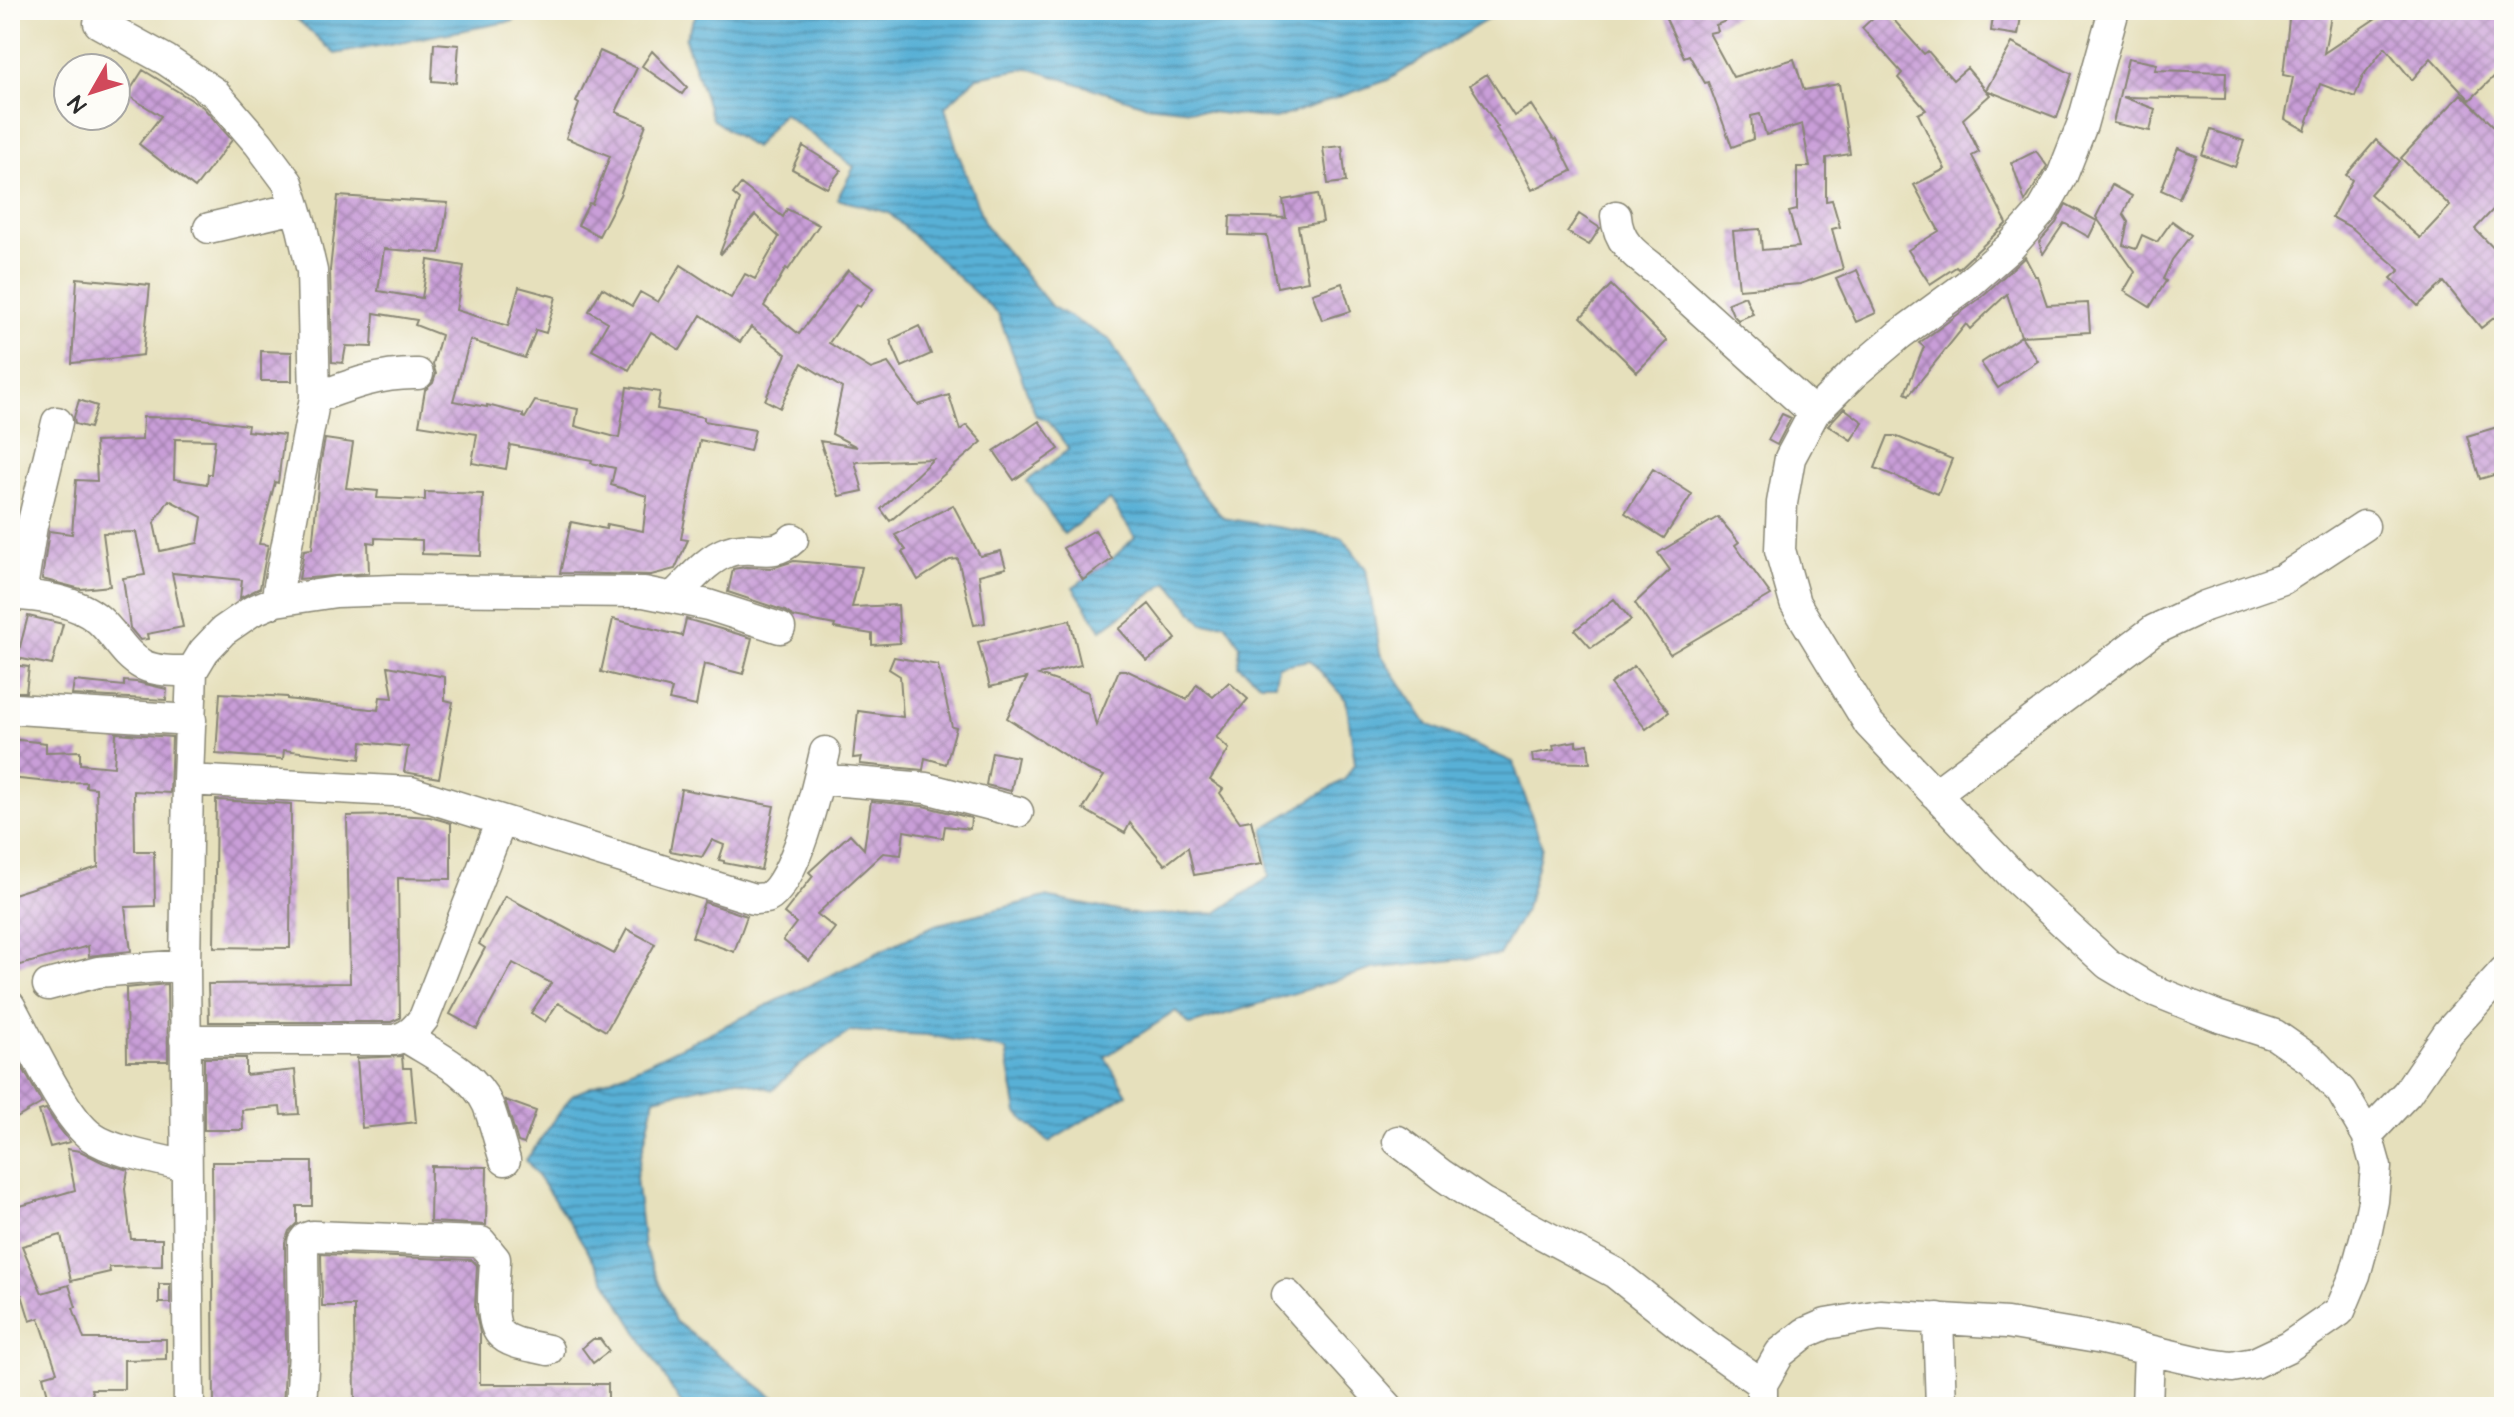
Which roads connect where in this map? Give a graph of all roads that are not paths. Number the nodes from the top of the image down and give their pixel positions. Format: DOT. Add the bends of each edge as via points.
graph roads {
  1 [pos="2114,10"];
  2 [pos="99,23"];
  3 [pos="296,208"];
  4 [pos="1616,216"];
  5 [pos="209,228"];
  6 [pos="418,374"];
  7 [pos="315,398"];
  8 [pos="1814,413"];
  9 [pos="57,422"];
  10 [pos="2364,526"];
  11 [pos="793,539"];
  12 [pos="15,595"];
  13 [pos="674,596"];
  14 [pos="276,601"];
  15 [pos="780,628"];
  16 [pos="192,671"];
  17 [pos="16,709"];
  18 [pos="191,720"];
  19 [pos="188,780"];
  20 [pos="1935,794"];
  21 [pos="1018,812"];
  22 [pos="501,821"];
  23 [pos="185,965"];
  24 [pos="2504,971"];
  25 [pos="48,985"];
  26 [pos="10,1006"];
  27 [pos="406,1037"];
  28 [pos="185,1040"];
  29 [pos="2367,1135"];
  30 [pos="1398,1141"];
  31 [pos="505,1160"];
  32 [pos="186,1166"];
  33 [pos="1287,1295"];
  34 [pos="1938,1318"];
  35 [pos="548,1350"];
  36 [pos="2149,1351"];
  37 [pos="1762,1395"];
  38 [pos="189,1407"];
  39 [pos="301,1407"];
  40 [pos="1388,1407"];
  41 [pos="1941,1407"];
  42 [pos="2147,1407"];
  1 -- 8 [label="street" via="2082,125 2042,211 2010,247 1899,335"];
  2 -- 3 [label="street" via="215,93 288,183"];
  3 -- 5 [label="street"];
  3 -- 7 [label="street" via="312,271"];
  4 -- 8 [label="street" via="1617,231 1631,251"];
  6 -- 7 [label="street" via="394,373"];
  7 -- 14 [label="street"];
  8 -- 20 [label="street" via="1790,458 1782,503 1780,550 1795,603 1869,724"];
  9 -- 12 [label="street"];
  10 -- 20 [label="street" via="2283,579 2154,630"];
  11 -- 13 [label="street" via="778,550 746,548 721,555"];
  12 -- 16 [label="street" via="67,603 98,619 134,660 147,667"];
  13 -- 14 [label="street" via="394,590"];
  13 -- 15 [label="street"];
  14 -- 16 [label="street" via="223,631"];
  16 -- 18 [label="street"];
  17 -- 18 [label="street"];
  18 -- 19 [label="street"];
  19 -- 22 [label="street" via="411,792"];
  19 -- 23 [label="street"];
  20 -- 29 [label="street" via="2108,964 2150,989 2275,1035 2311,1060 2341,1091"];
  21 -- 22 [label="street" via="822,766 794,862 778,887 766,898 754,899"];
  22 -- 27 [label="street" via="424,1018"];
  23 -- 25 [label="street" via="98,972"];
  23 -- 28 [label="street"];
  24 -- 29 [label="street"];
  26 -- 32 [label="street" via="63,1102 90,1136"];
  27 -- 28 [label="street"];
  27 -- 31 [label="street" via="480,1091"];
  28 -- 32 [label="street"];
  29 -- 36 [label="street" via="2376,1167 2373,1201 2355,1275 2340,1311 2254,1363 2232,1367"];
  30 -- 37 [label="street" via="1482,1202 1615,1273"];
  32 -- 38 [label="street"];
  33 -- 40 [label="street"];
  34 -- 36 [label="street" via="2007,1323"];
  34 -- 37 [label="street" via="1880,1315 1805,1333 1780,1353"];
  34 -- 41 [label="street"];
  35 -- 39 [label="street" via="501,1334 493,1318 495,1259 481,1242 312,1236 303,1242"];
  36 -- 42 [label="street"];
}
